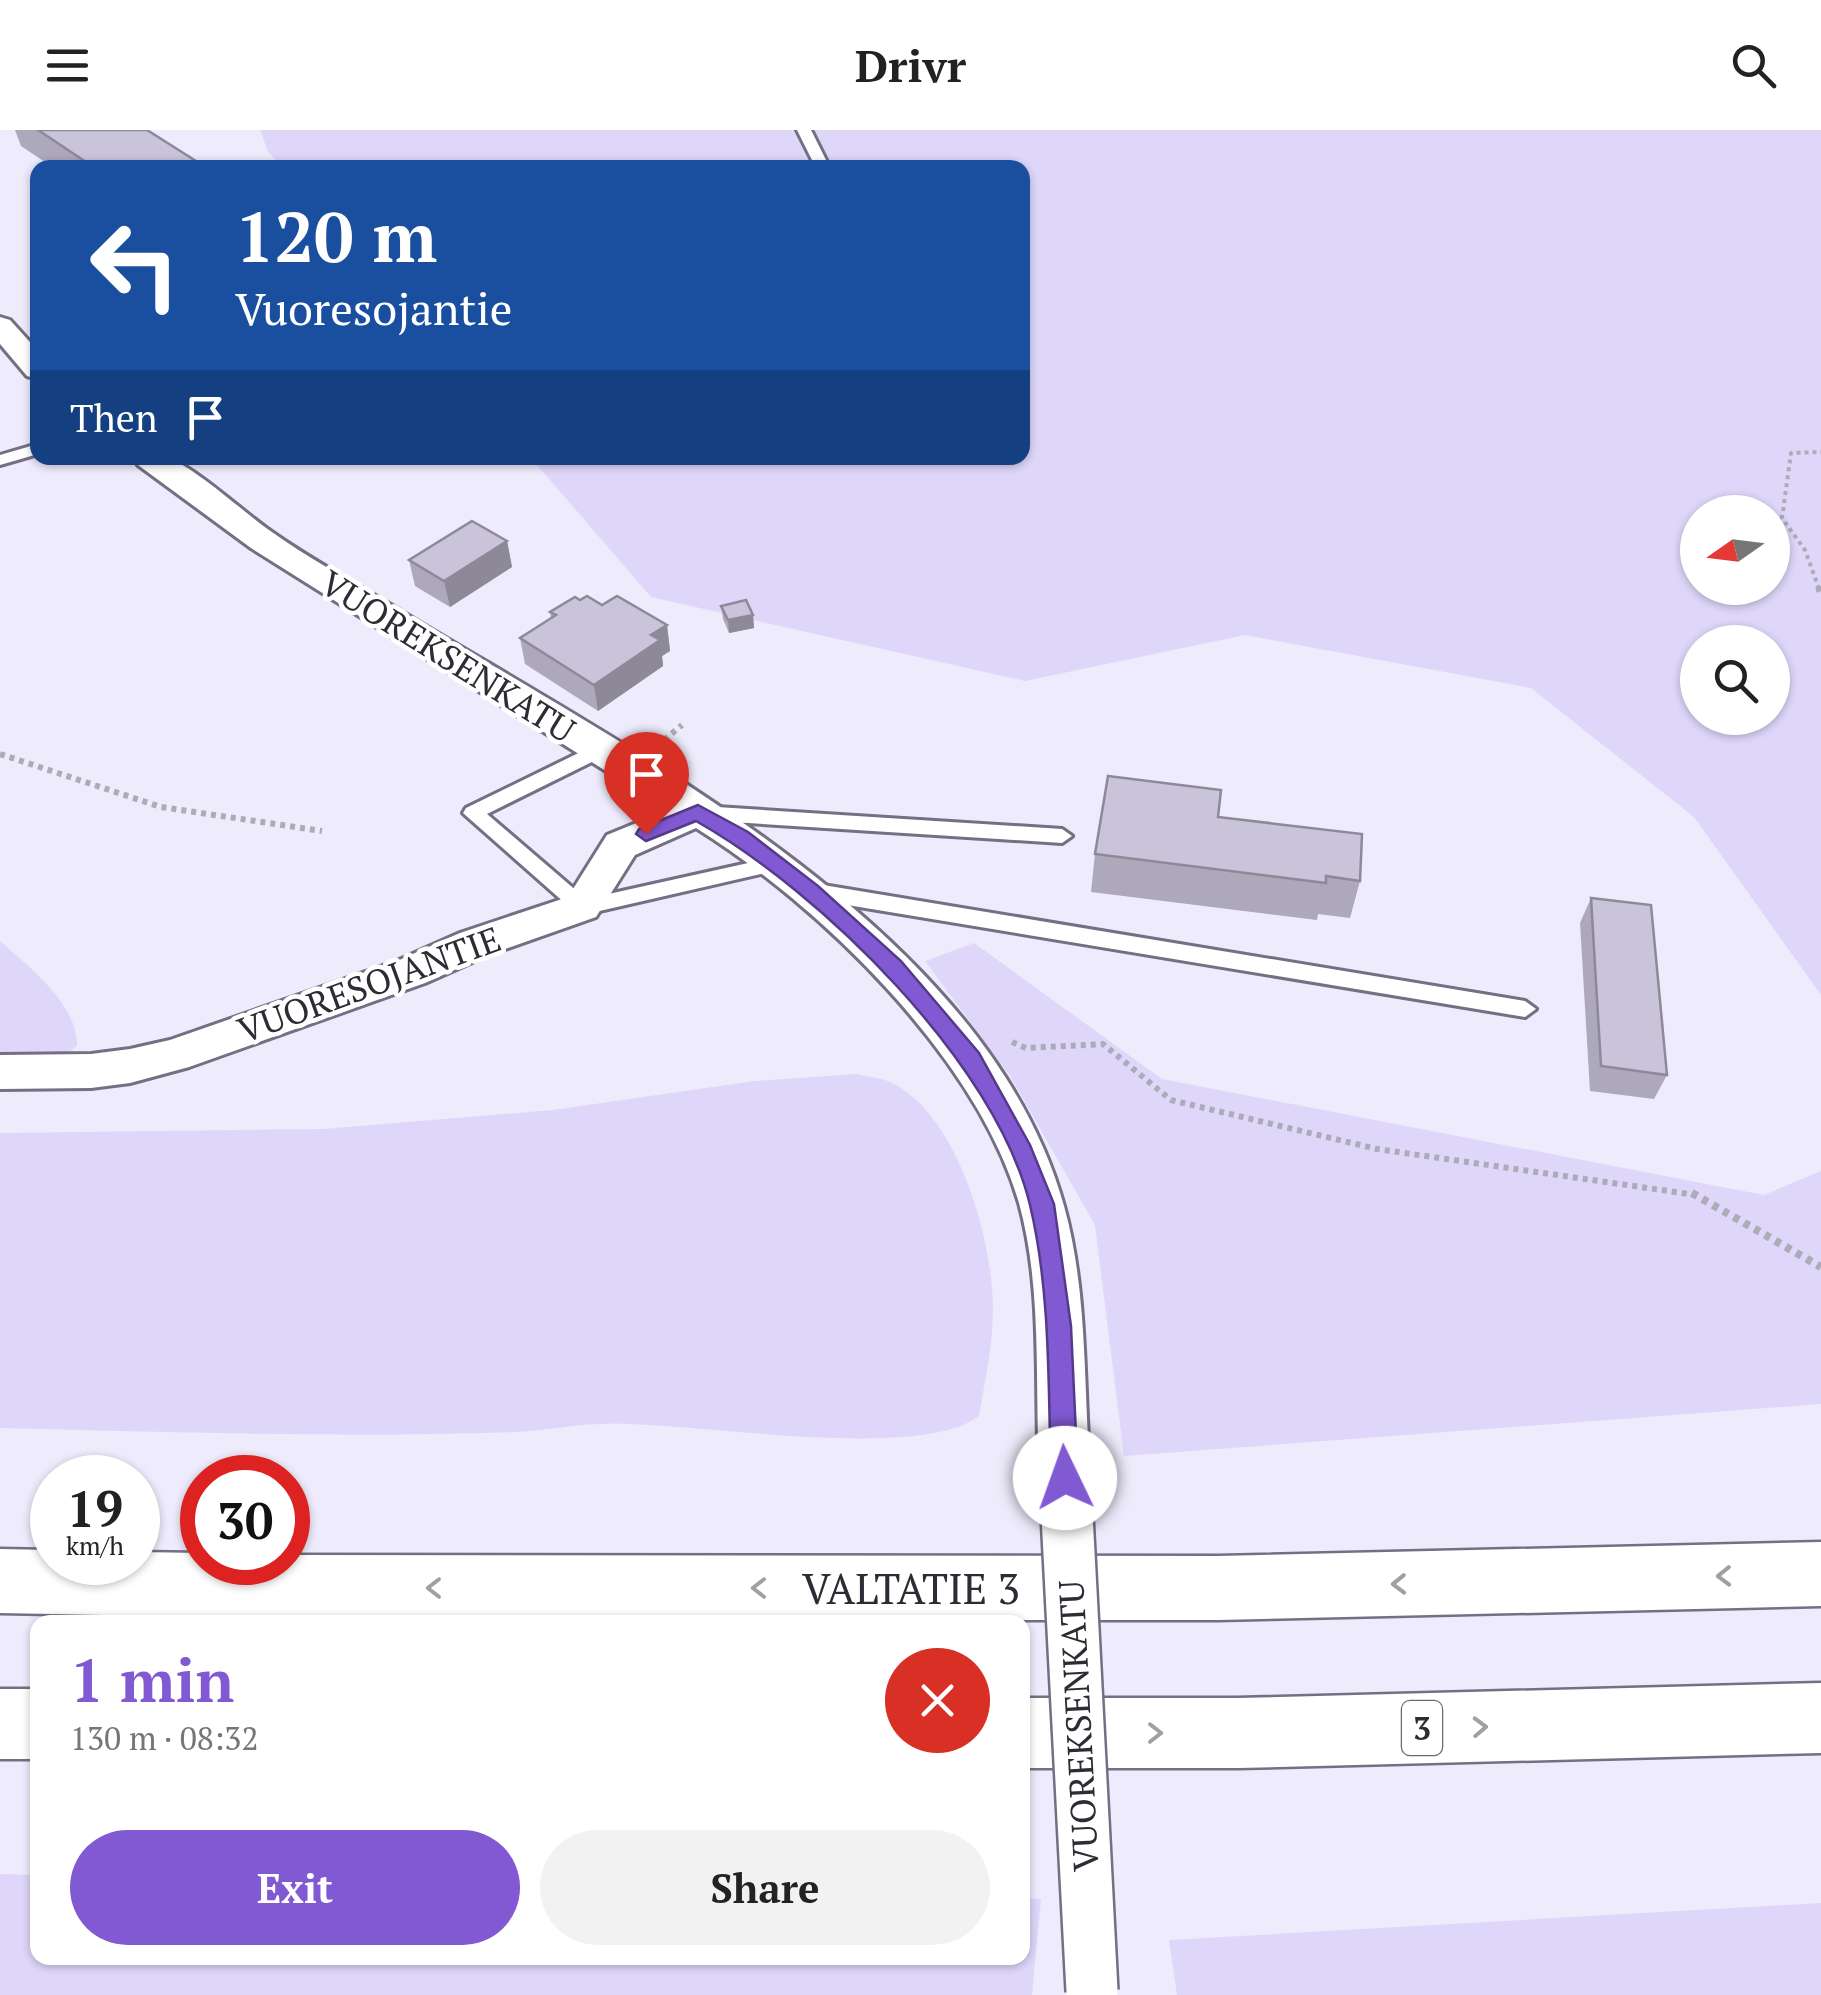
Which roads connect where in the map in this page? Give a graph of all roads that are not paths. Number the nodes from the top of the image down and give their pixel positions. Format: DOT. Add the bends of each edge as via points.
graph roads {
  1 [pos="804,130"];
  2 [pos="819,160"];
  3 [pos="0,326"];
  4 [pos="30,361"];
  5 [pos="30,451"];
  6 [pos="0,460"];
  7 [pos="158,465"];
  8 [pos="600,750"];
  9 [pos="698,812"];
  10 [pos="1062,836"];
  11 [pos="775,864"];
  12 [pos="811,891"];
  13 [pos="582,907"];
  14 [pos="1525,1008"];
  15 [pos="0,1072"];
  16 [pos="1821,1574"];
  17 [pos="0,1581"];
  18 [pos="1821,1718"];
  19 [pos="0,1724"];
  20 [pos="30,1724"];
  21 [pos="1030,1733"];
  22 [pos="1092,1993"];
  1 -- 2 [label="lane"];
  3 -- 4 [label="street"];
  5 -- 6 [label="lane"];
  7 -- 8 [label="street, VUOREKSENKATU" via="264,540"];
  8 -- 9 [label="street, VUOREKSENKATU"];
  8 -- 13 [label="lane" via="473,812"];
  9 -- 10 [label="lane"];
  9 -- 11 [label="street, VUOREKSENKATU"];
  9 -- 13 [label="street" via="621,844"];
  11 -- 12 [label="street, VUOREKSENKATU"];
  11 -- 13 [label="lane"];
  12 -- 14 [label="lane"];
  12 -- 22 [label="street, VUOREKSENKATU, bridge" via="893,967 971,1059 1042,1204 1058,1326"];
  13 -- 15 [label="street, VUORESOJANTIE" via="174,1055 91,1071"];
  16 -- 17 [label="highway, VALTATIE 3, one-way" via="1218,1588"];
  21 -- 18 [label="highway, 3, one-way"];
  19 -- 20 [label="highway"];
}
